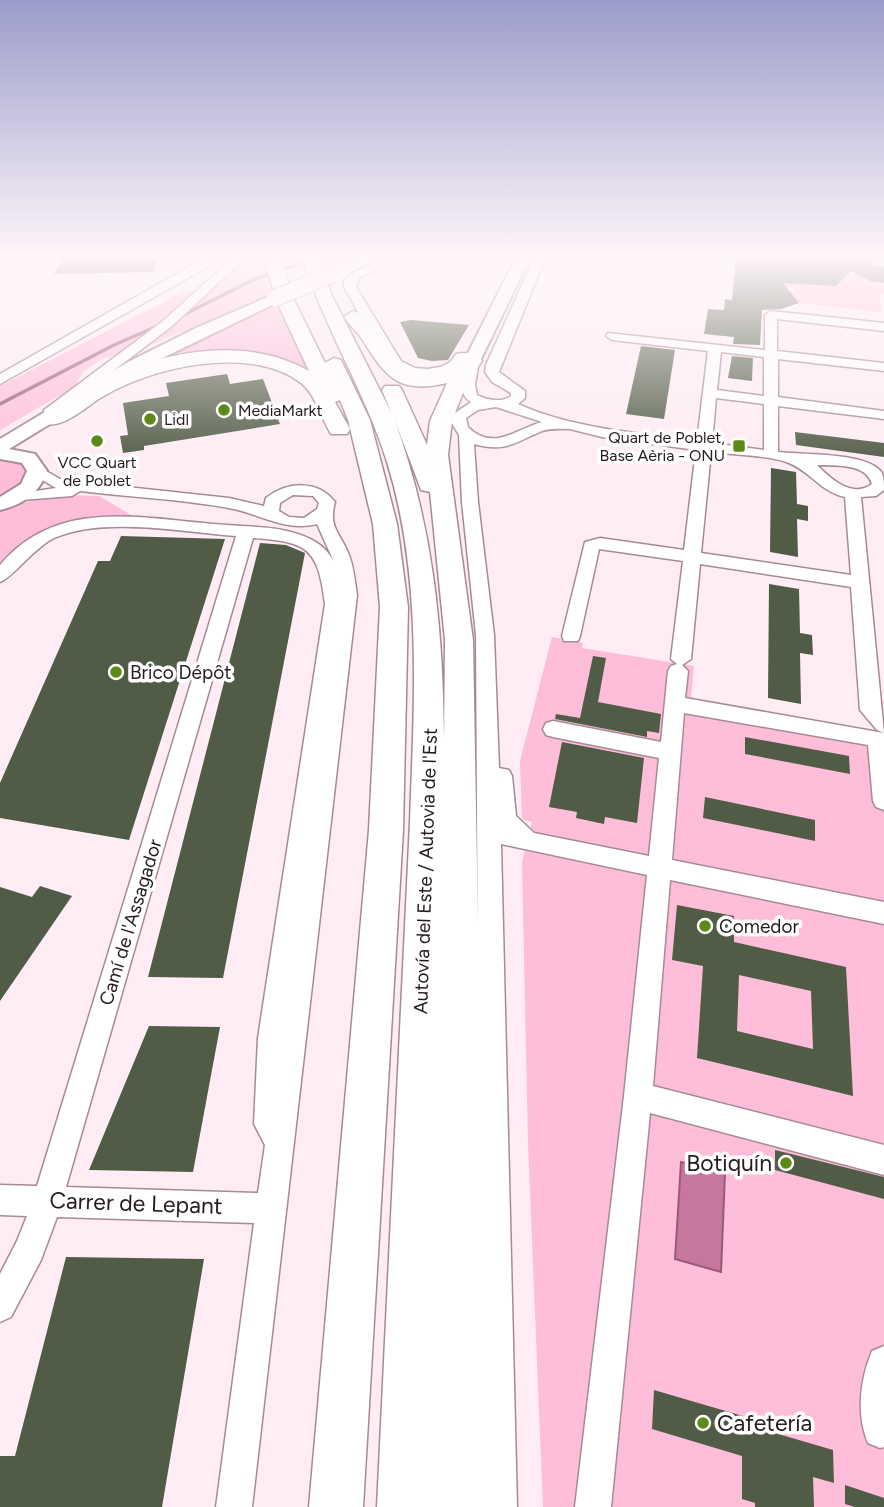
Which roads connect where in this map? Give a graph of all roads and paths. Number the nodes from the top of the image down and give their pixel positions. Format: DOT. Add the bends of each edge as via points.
graph roads {
  1 [pos="94,326"];
  2 [pos="164,326"];
  3 [pos="211,326"];
  4 [pos="318,326"];
  5 [pos="326,326"];
  6 [pos="335,326"];
  7 [pos="357,326"];
  8 [pos="363,326"];
  9 [pos="374,326"];
  10 [pos="483,326"];
  11 [pos="485,326"];
  12 [pos="510,326"];
  13 [pos="771,326"];
  14 [pos="612,336"];
  15 [pos="715,348"];
  16 [pos="771,354"];
  17 [pos="467,360"];
  18 [pos="884,367"];
  19 [pos="0,380"];
  20 [pos="710,393"];
  21 [pos="75,400"];
  22 [pos="771,401"];
  23 [pos="485,404"];
  24 [pos="508,405"];
  25 [pos="528,414"];
  26 [pos="884,415"];
  27 [pos="46,420"];
  28 [pos="570,425"];
  29 [pos="339,429"];
  30 [pos="530,430"];
  31 [pos="466,435"];
  32 [pos="502,443"];
  33 [pos="705,446"];
  34 [pos="0,447"];
  35 [pos="0,453"];
  36 [pos="771,455"];
  37 [pos="789,458"];
  38 [pos="837,461"];
  39 [pos="32,464"];
  40 [pos="469,464"];
  41 [pos="819,475"];
  42 [pos="883,476"];
  43 [pos="114,492"];
  44 [pos="853,494"];
  45 [pos="278,496"];
  46 [pos="8,501"];
  47 [pos="229,503"];
  48 [pos="271,513"];
  49 [pos="323,513"];
  50 [pos="302,523"];
  51 [pos="168,525"];
  52 [pos="246,532"];
  53 [pos="447,550"];
  54 [pos="691,557"];
  55 [pos="345,568"];
  56 [pos="0,576"];
  57 [pos="858,582"];
  58 [pos="570,636"];
  59 [pos="487,696"];
  60 [pos="676,704"];
  61 [pos="884,725"];
  62 [pos="553,729"];
  63 [pos="671,752"];
  64 [pos="884,802"];
  65 [pos="489,829"];
  66 [pos="527,841"];
  67 [pos="661,867"];
  68 [pos="884,913"];
  69 [pos="374,963"];
  70 [pos="493,1060"];
  71 [pos="638,1096"];
  72 [pos="280,1142"];
  73 [pos="884,1160"];
  74 [pos="48,1199"];
  75 [pos="0,1200"];
  76 [pos="271,1208"];
  77 [pos="0,1306"];
  78 [pos="884,1363"];
  79 [pos="880,1431"];
  80 [pos="234,1507"];
  81 [pos="336,1507"];
  82 [pos="404,1507"];
  83 [pos="455,1507"];
  84 [pos="499,1507"];
  85 [pos="593,1507"];
  1 -- 19 [label="street"];
  2 -- 27 [label="street"];
  3 -- 21 [label="main road"];
  4 -- 29 [label="highway"];
  5 -- 69 [label="highway" via="359,420 385,524 394,607 386,830"];
  6 -- 82 [label="highway, Autovía del Este / Autovia de l'Est" via="383,417 414,523 425,608 427,822"];
  7 -- 53 [label="highway" via="385,374 420,455"];
  8 -- 17 [label="highway" via="388,369 405,378 444,378"];
  9 -- 17 [label="street" via="393,360 410,371 427,373"];
  10 -- 17 [label="main road"];
  11 -- 17 [label="main road"];
  12 -- 24 [label="street" via="492,372 518,391 518,398"];
  13 -- 16 [label="street"];
  14 -- 15 [label="street"];
  15 -- 16 [label="street"];
  15 -- 20 [label="street"];
  16 -- 18 [label="street"];
  16 -- 22 [label="street"];
  17 -- 23 [label="street" via="471,397"];
  17 -- 53 [label="highway" via="441,421 437,455"];
  20 -- 22 [label="street"];
  20 -- 33 [label="street"];
  21 -- 27 [label="main road"];
  22 -- 26 [label="street"];
  22 -- 36 [label="street"];
  23 -- 24 [label="street"];
  23 -- 31 [label="street" via="460,416 458,422"];
  24 -- 25 [label="street"];
  25 -- 28 [label="street"];
  25 -- 30 [label="street" via="533,425"];
  27 -- 29 [label="highway" via="130,374 187,360 245,359 277,365 310,380"];
  27 -- 34 [label="main road"];
  27 -- 39 [label="main road" via="35,437"];
  28 -- 30 [label="street"];
  28 -- 33 [label="street"];
  29 -- 69 [label="highway" via="358,496 377,647 367,834"];
  30 -- 32 [label="street"];
  31 -- 32 [label="street"];
  31 -- 40 [label="street"];
  32 -- 40 [label="street"];
  33 -- 36 [label="street"];
  33 -- 54 [label="street"];
  35 -- 39 [label="main road"];
  36 -- 37 [label="street"];
  37 -- 38 [label="street"];
  37 -- 41 [label="street"];
  38 -- 41 [label="street" via="823,466"];
  38 -- 42 [label="street"];
  39 -- 43 [label="street" via="58,484"];
  39 -- 46 [label="main road" via="35,480"];
  40 -- 59 [label="street"];
  41 -- 44 [label="street" via="835,489"];
  42 -- 44 [label="street" via="870,493"];
  43 -- 46 [label="street" via="65,492"];
  43 -- 47 [label="street"];
  43 -- 51 [label="street"];
  44 -- 57 [label="street"];
  45 -- 47 [label="street"];
  45 -- 48 [label="street" via="272,501"];
  45 -- 49 [label="street" via="294,490 319,493 327,502"];
  47 -- 48 [label="street"];
  48 -- 50 [label="street" via="283,521"];
  49 -- 50 [label="street"];
  49 -- 55 [label="street" via="326,531"];
  50 -- 55 [label="street" via="329,544"];
  51 -- 52 [label="street"];
  51 -- 56 [label="street" via="107,521 55,530 30,544"];
  52 -- 72 [label="street" via="310,543 329,566 334,604 271,1038 268,1124"];
  52 -- 74 [label="street, Camí de l'Assagador"];
  53 -- 83 [label="highway" via="459,640 461,740"];
  54 -- 57 [label="street"];
  54 -- 58 [label="street" via="600,543 591,546"];
  54 -- 60 [label="street"];
  55 -- 72 [label="street" via="348,594"];
  57 -- 61 [label="street" via="870,710"];
  59 -- 65 [label="street"];
  59 -- 66 [label="street" via="502,733 505,820"];
  60 -- 63 [label="street"];
  60 -- 64 [label="street" via="878,739"];
  62 -- 63 [label="street"];
  63 -- 67 [label="street"];
  65 -- 66 [label="street"];
  65 -- 70 [label="street"];
  66 -- 67 [label="street"];
  66 -- 70 [label="street" via="504,859 504,957"];
  67 -- 68 [label="street"];
  67 -- 71 [label="street"];
  69 -- 81 [label="highway"];
  70 -- 84 [label="street"];
  71 -- 73 [label="street"];
  71 -- 85 [label="street"];
  72 -- 76 [label="street"];
  74 -- 75 [label="street, Carrer de Lepant"];
  74 -- 76 [label="street, Carrer de Lepant"];
  74 -- 77 [label="street, Camí de l'Assagador" via="30,1249"];
  76 -- 80 [label="street"];
  78 -- 79 [label="street" via="878,1380"];
}
